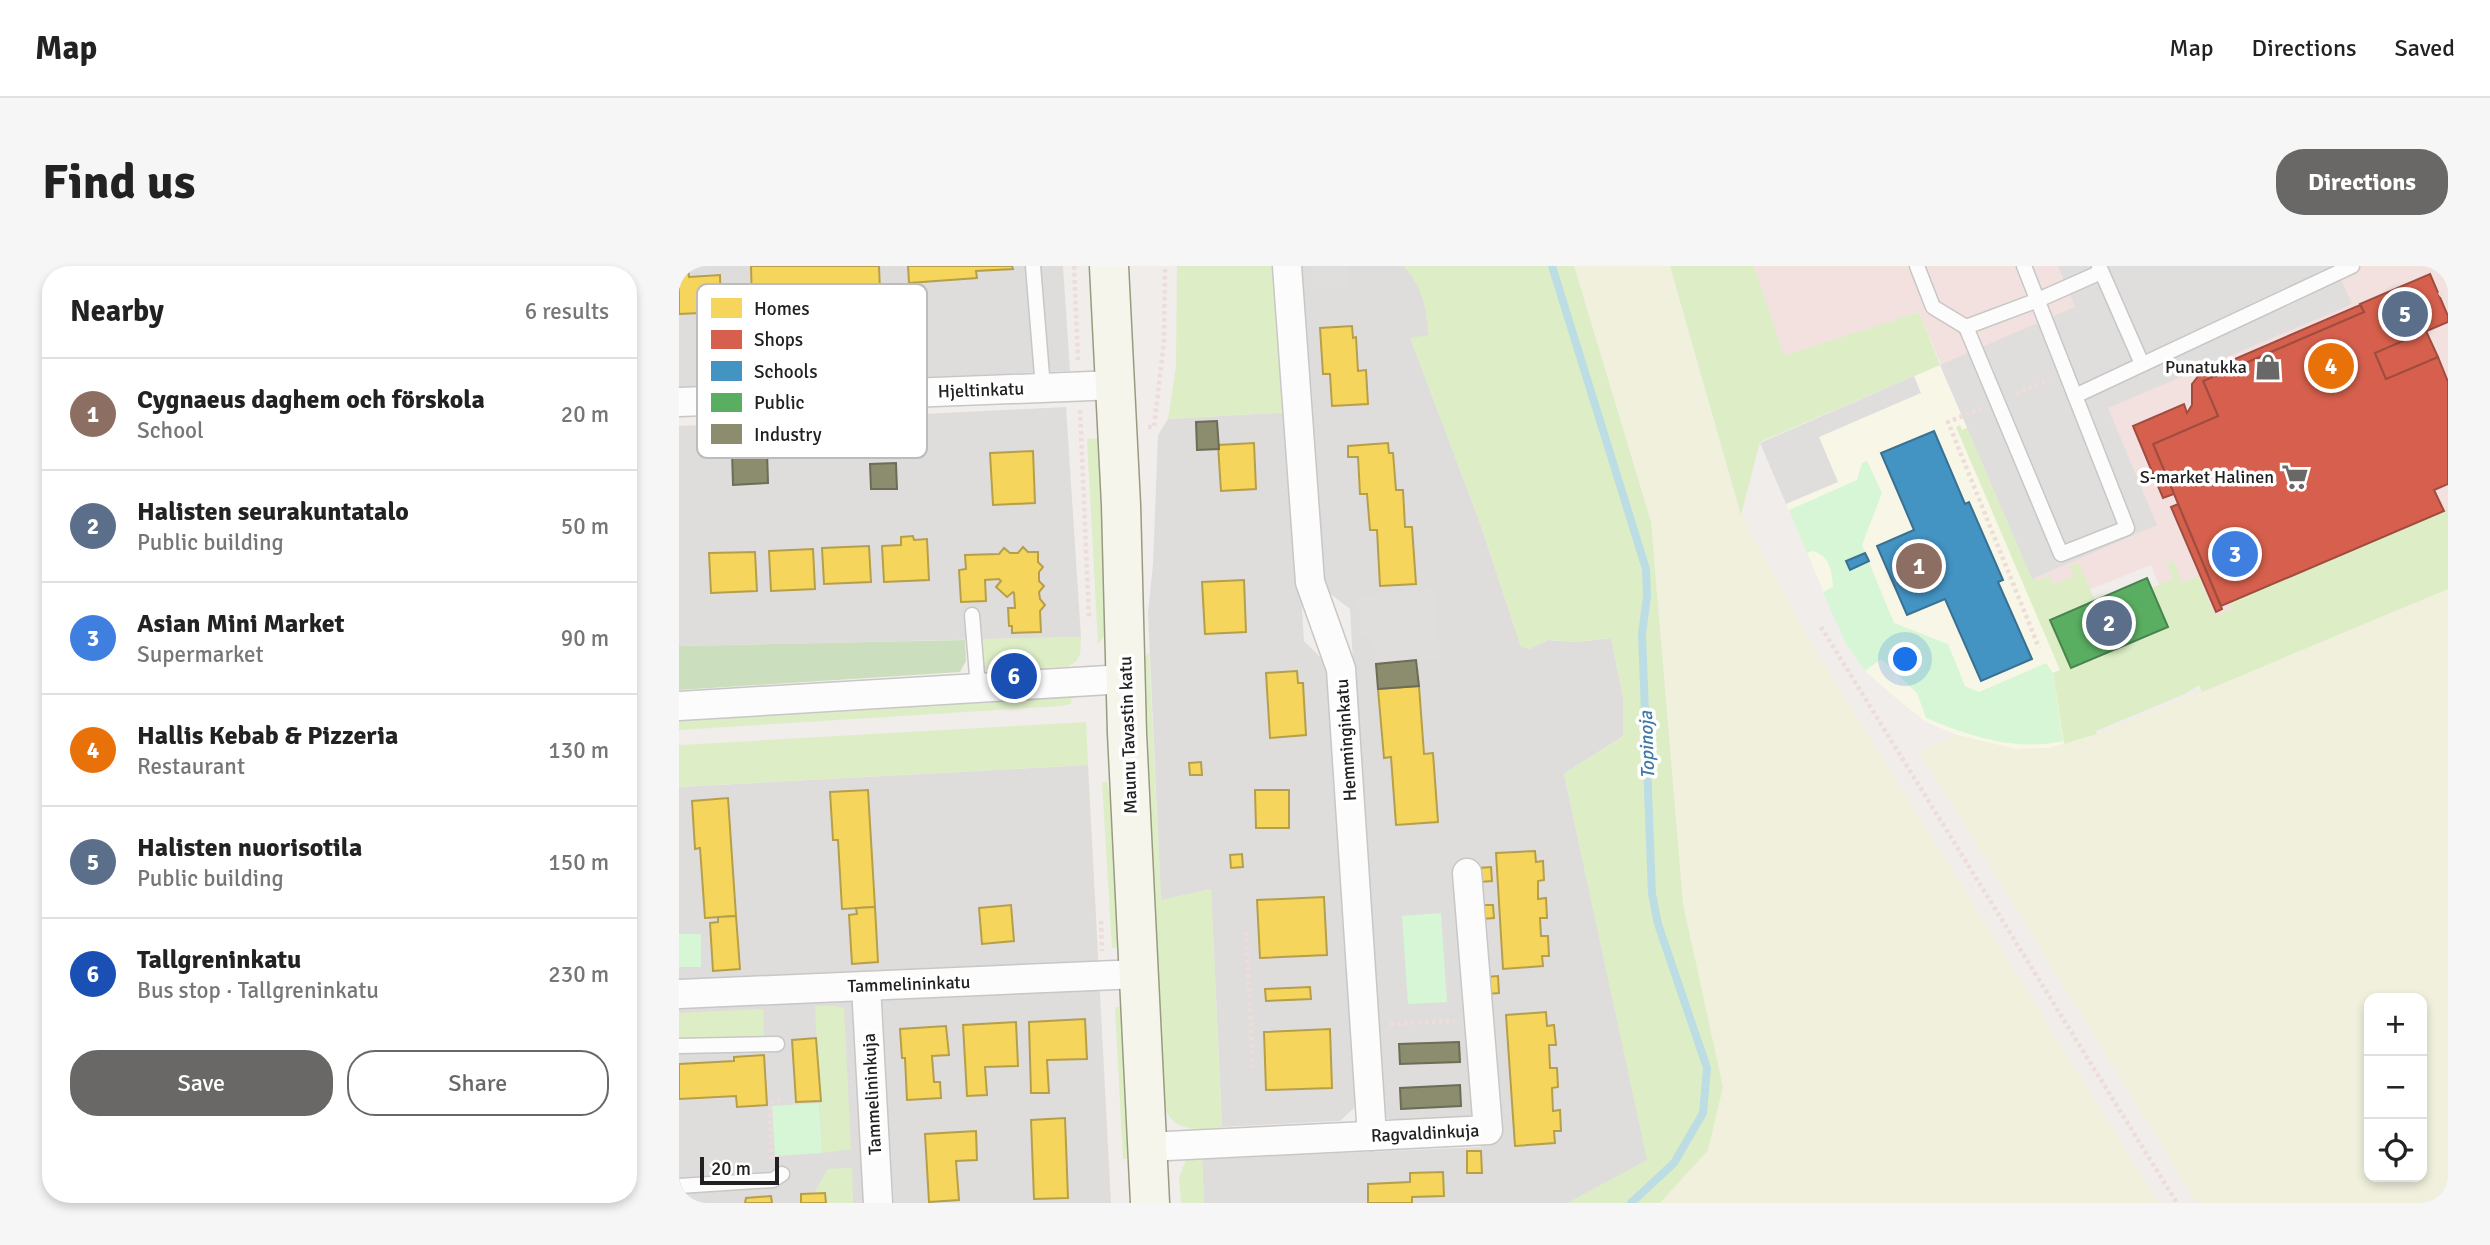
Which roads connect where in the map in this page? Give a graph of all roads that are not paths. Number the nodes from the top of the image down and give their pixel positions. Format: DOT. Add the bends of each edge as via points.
graph roads {
  1 [pos="1033,266"];
  2 [pos="1109,266"];
  3 [pos="1287,266"];
  4 [pos="1917,266"];
  5 [pos="2024,266"];
  6 [pos="2351,266"];
  7 [pos="2100,269"];
  8 [pos="2038,300"];
  9 [pos="1966,327"];
  10 [pos="2142,364"];
  11 [pos="1116,385"];
  12 [pos="1043,388"];
  13 [pos="927,392"];
  14 [pos="2075,396"];
  15 [pos="697,401"];
  16 [pos="679,402"];
  17 [pos="972,615"];
  18 [pos="1125,679"];
  19 [pos="978,687"];
  20 [pos="679,705"];
  21 [pos="1467,873"];
  22 [pos="1139,974"];
  23 [pos="866,986"];
  24 [pos="679,994"];
  25 [pos="777,1044"];
  26 [pos="679,1046"];
  27 [pos="1372,1136"];
  28 [pos="1147,1147"];
  29 [pos="782,1174"];
  30 [pos="679,1185"];
  31 [pos="878,1203"];
  32 [pos="1150,1203"];
  1 -- 12 [label="lane"];
  2 -- 11 [label="street, Maunu Tavastin katu"];
  3 -- 27 [label="street, Hemminginkatu" via="1310,582 1342,669"];
  4 -- 9 [label="lane" via="1933,307"];
  5 -- 8 [label="lane"];
  6 -- 10 [label="lane"];
  7 -- 8 [label="lane"];
  7 -- 10 [label="lane"];
  8 -- 9 [label="lane"];
  8 -- 14 [label="lane"];
  9 -- 14 [label="lane" via="2061,554 2127,528"];
  10 -- 14 [label="lane"];
  11 -- 12 [label="street, Hjeltinkatu"];
  11 -- 18 [label="street, Maunu Tavastin katu"];
  12 -- 13 [label="street, Hjeltinkatu"];
  15 -- 16 [label="street, Hjeltinkatu"];
  17 -- 19 [label="lane"];
  18 -- 19 [label="street"];
  18 -- 22 [label="street, Maunu Tavastin katu"];
  19 -- 20 [label="street"];
  21 -- 27 [label="street, Ragvaldinkuja" via="1488,1130"];
  22 -- 23 [label="street, Tammelininkatu"];
  22 -- 28 [label="street, Maunu Tavastin katu"];
  23 -- 24 [label="street, Tammelininkatu"];
  23 -- 31 [label="street, Tammelininkuja"];
  25 -- 26 [label="lane"];
  27 -- 28 [label="street, Ragvaldinkuja"];
  28 -- 32 [label="street, Maunu Tavastin katu"];
  29 -- 30 [label="lane" via="773,1180"];
}
